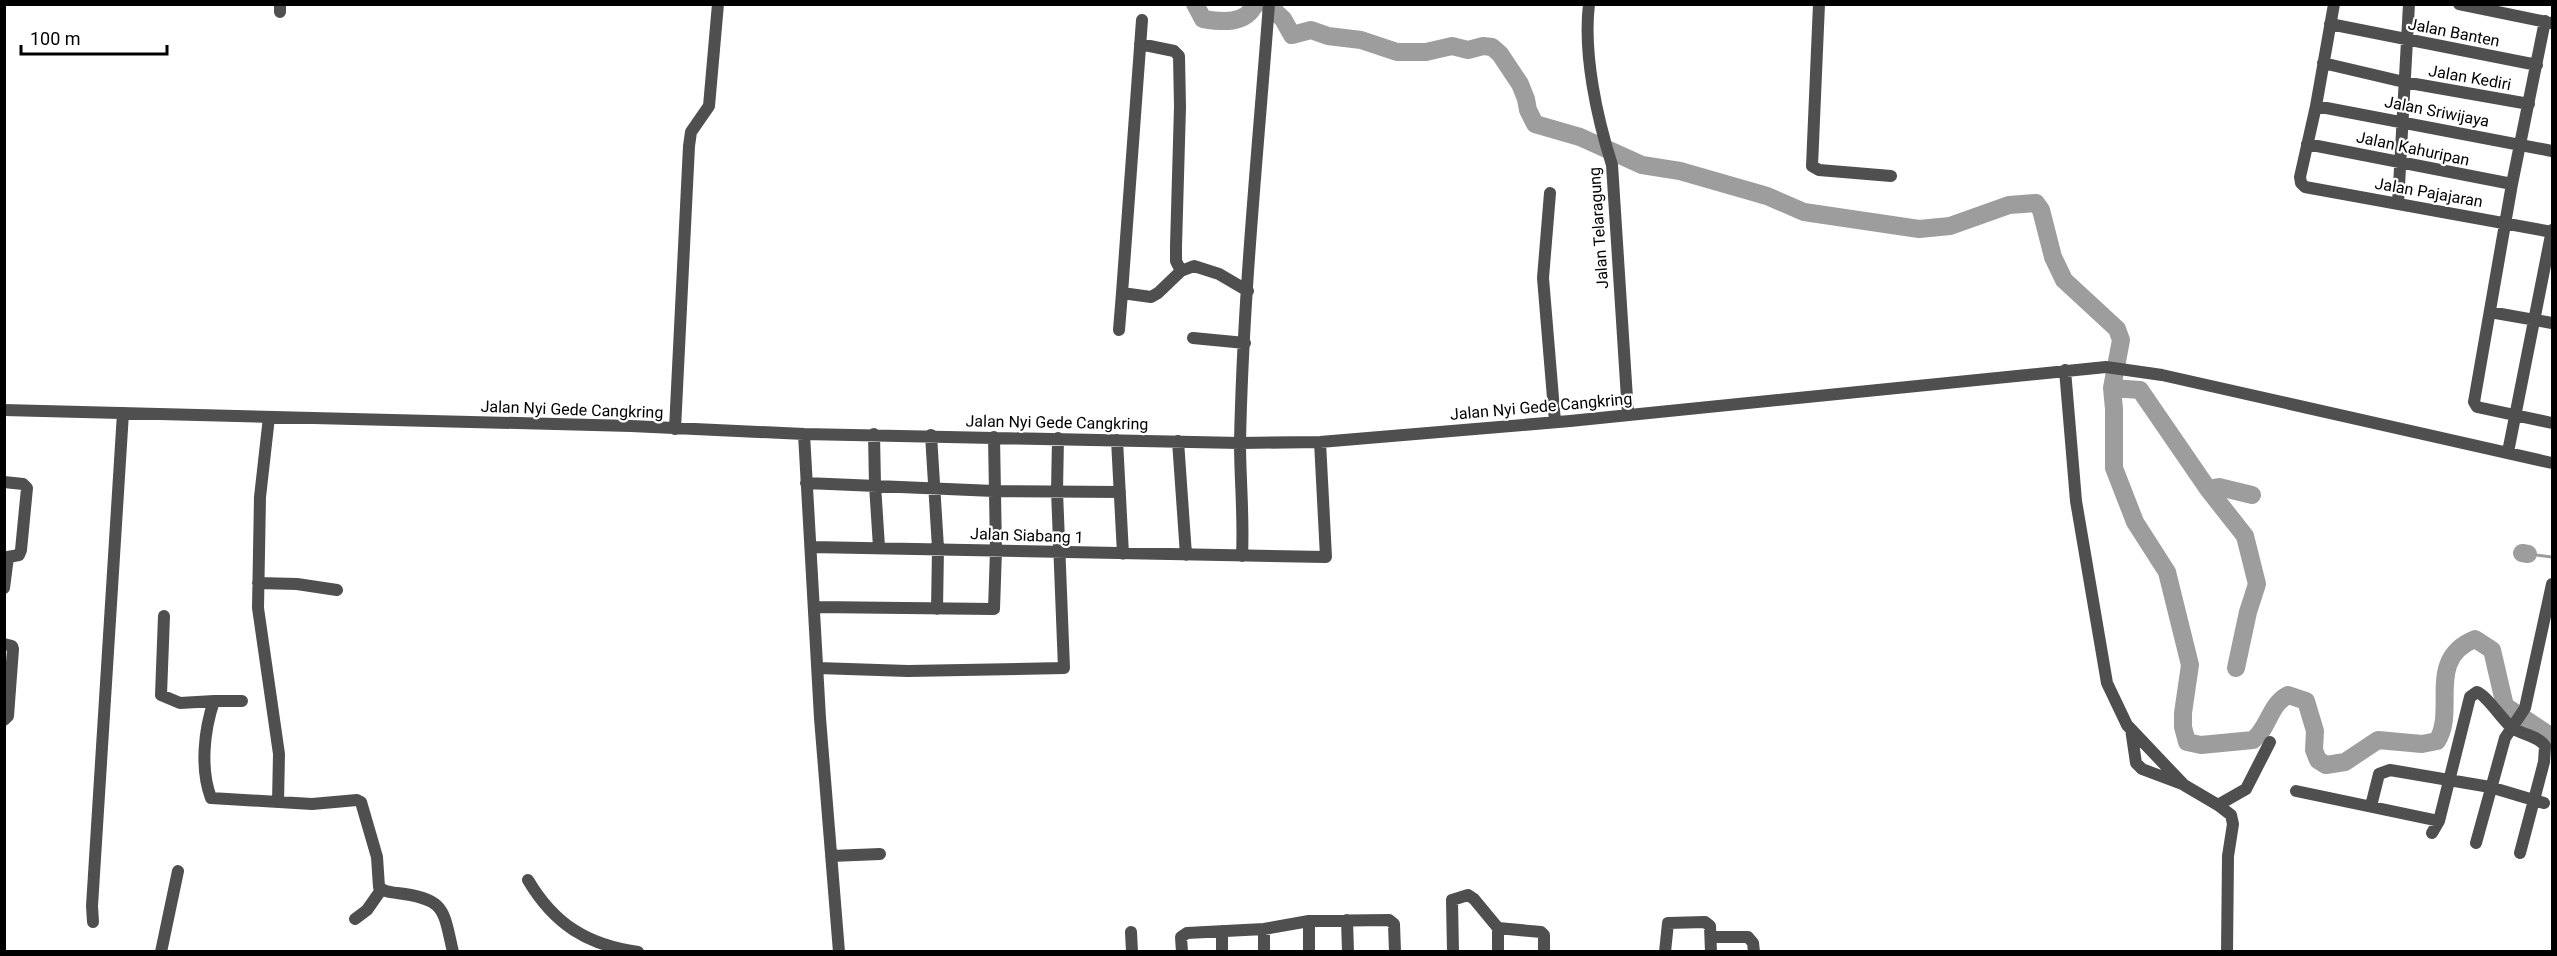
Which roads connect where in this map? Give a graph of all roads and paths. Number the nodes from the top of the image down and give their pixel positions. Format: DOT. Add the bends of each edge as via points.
graph roads {
  1 [pos="718,4"];
  2 [pos="1589,4"];
  3 [pos="1819,4"];
  4 [pos="2334,4"];
  5 [pos="2409,4"];
  6 [pos="2459,4"];
  7 [pos="1269,5"];
  8 [pos="1142,20"];
  9 [pos="2549,22"];
  10 [pos="2330,24"];
  11 [pos="2406,40"];
  12 [pos="1140,44"];
  13 [pos="2323,63"];
  14 [pos="2537,65"];
  15 [pos="2404,82"];
  16 [pos="2529,104"];
  17 [pos="2316,106"];
  18 [pos="2403,122"];
  19 [pos="2307,144"];
  20 [pos="2520,144"];
  21 [pos="2553,151"];
  22 [pos="2400,163"];
  23 [pos="1892,176"];
  24 [pos="2512,184"];
  25 [pos="1550,193"];
  26 [pos="2398,204"];
  27 [pos="2506,222"];
  28 [pos="2552,231"];
  29 [pos="1181,271"];
  30 [pos="1122,293"];
  31 [pos="1248,297"];
  32 [pos="2490,312"];
  33 [pos="2535,321"];
  34 [pos="2553,323"];
  35 [pos="1119,330"];
  36 [pos="1193,338"];
  37 [pos="1245,343"];
  38 [pos="2065,370"];
  39 [pos="4,410"];
  40 [pos="123,413"];
  41 [pos="1628,414"];
  42 [pos="2516,416"];
  43 [pos="269,417"];
  44 [pos="1554,422"];
  45 [pos="2553,423"];
  46 [pos="675,429"];
  47 [pos="804,434"];
  48 [pos="874,434"];
  49 [pos="931,435"];
  50 [pos="994,437"];
  51 [pos="1058,438"];
  52 [pos="1117,440"];
  53 [pos="1178,441"];
  54 [pos="1320,442"];
  55 [pos="1240,443"];
  56 [pos="2508,452"];
  57 [pos="2553,463"];
  58 [pos="4,482"];
  59 [pos="806,483"];
  60 [pos="874,485"];
  61 [pos="934,488"];
  62 [pos="994,491"];
  63 [pos="1057,492"];
  64 [pos="1120,492"];
  65 [pos="811,547"];
  66 [pos="879,547"];
  67 [pos="938,548"];
  68 [pos="996,550"];
  69 [pos="1060,553"];
  70 [pos="1123,554"];
  71 [pos="1186,555"];
  72 [pos="1242,556"];
  73 [pos="6,557"];
  74 [pos="258,583"];
  75 [pos="2553,584"];
  76 [pos="4,588"];
  77 [pos="337,590"];
  78 [pos="815,607"];
  79 [pos="937,609"];
  80 [pos="164,616"];
  81 [pos="4,644"];
  82 [pos="818,668"];
  83 [pos="242,700"];
  84 [pos="214,701"];
  85 [pos="4,720"];
  86 [pos="2516,725"];
  87 [pos="2131,729"];
  88 [pos="2270,742"];
  89 [pos="2448,780"];
  90 [pos="2184,785"];
  91 [pos="2490,787"];
  92 [pos="2296,791"];
  93 [pos="2539,801"];
  94 [pos="278,802"];
  95 [pos="2218,805"];
  96 [pos="2371,806"];
  97 [pos="2439,821"];
  98 [pos="2432,833"];
  99 [pos="2476,843"];
  100 [pos="2520,853"];
  101 [pos="880,854"];
  102 [pos="831,856"];
  103 [pos="178,871"];
  104 [pos="528,880"];
  105 [pos="381,890"];
  106 [pos="355,919"];
  107 [pos="1347,920"];
  108 [pos="1309,921"];
  109 [pos="93,922"];
  110 [pos="1498,928"];
  111 [pos="1264,929"];
  112 [pos="1222,931"];
  113 [pos="1131,932"];
  114 [pos="1711,938"];
  115 [pos="161,951"];
  116 [pos="453,951"];
  117 [pos="638,951"];
  118 [pos="839,951"];
  119 [pos="1132,951"];
  120 [pos="1182,951"];
  121 [pos="1222,951"];
  122 [pos="1264,951"];
  123 [pos="1309,951"];
  124 [pos="1348,951"];
  125 [pos="1395,951"];
  126 [pos="1453,951"];
  127 [pos="1498,951"];
  128 [pos="1544,951"];
  129 [pos="1665,951"];
  130 [pos="1711,951"];
  131 [pos="1754,951"];
  132 [pos="2227,951"];
  1 -- 46 [label="street" via="709,106 691,132 689,146"];
  2 -- 41 [label="street, Jalan Telaragung" via="1590,62 1602,134 1612,165"];
  3 -- 23 [label="street" via="1812,166 1819,170"];
  4 -- 10 [label="street"];
  5 -- 11 [label="street"];
  6 -- 9 [label="street"];
  7 -- 31 [label="street"];
  8 -- 12 [label="street"];
  9 -- 14 [label="street"];
  10 -- 11 [label="street, Jalan Banten"];
  10 -- 13 [label="street"];
  11 -- 14 [label="street, Jalan Banten"];
  11 -- 15 [label="street"];
  12 -- 29 [label="street" via="1174,51 1179,56 1176,261"];
  12 -- 30 [label="street"];
  13 -- 15 [label="street, Jalan Kediri"];
  13 -- 17 [label="street"];
  14 -- 16 [label="street"];
  15 -- 16 [label="street, Jalan Kediri"];
  15 -- 18 [label="street"];
  16 -- 20 [label="street"];
  17 -- 18 [label="street, Jalan Sriwijaya"];
  17 -- 19 [label="street"];
  18 -- 20 [label="street, Jalan Sriwijaya"];
  18 -- 22 [label="street"];
  19 -- 22 [label="street, Jalan Kahuripan"];
  19 -- 26 [label="street, Jalan Pajajaran" via="2300,177 2306,187"];
  20 -- 21 [label="street, Jalan Sriwijaya"];
  20 -- 24 [label="street"];
  22 -- 24 [label="street, Jalan Kahuripan"];
  22 -- 26 [label="street"];
  24 -- 27 [label="street"];
  25 -- 44 [label="street" via="1544,273"];
  26 -- 27 [label="street, Jalan Pajajaran"];
  27 -- 28 [label="street, Jalan Pajajaran"];
  27 -- 32 [label="street"];
  28 -- 33 [label="street"];
  29 -- 30 [label="street" via="1150,297"];
  29 -- 31 [label="street" via="1201,267 1234,281"];
  30 -- 35 [label="street"];
  31 -- 37 [label="street"];
  32 -- 33 [label="street"];
  32 -- 42 [label="street" via="2474,402 2477,407"];
  33 -- 34 [label="street"];
  33 -- 42 [label="street"];
  36 -- 37 [label="street"];
  37 -- 55 [label="street"];
  38 -- 41 [label="street, Jalan Nyi Gede Cangkring"];
  38 -- 56 [label="street, Jalan Nyi Gede Cangkring" via="2126,368"];
  38 -- 87 [label="street" via="2076,501 2103,662 2113,699"];
  39 -- 40 [label="street, Jalan Nyi Gede Cangkring"];
  40 -- 43 [label="street, Jalan Nyi Gede Cangkring"];
  40 -- 109 [label="street"];
  41 -- 44 [label="street, Jalan Nyi Gede Cangkring"];
  42 -- 45 [label="street"];
  42 -- 56 [label="street"];
  43 -- 46 [label="street, Jalan Nyi Gede Cangkring"];
  43 -- 74 [label="street" via="260,497"];
  44 -- 54 [label="street, Jalan Nyi Gede Cangkring"];
  46 -- 47 [label="street, Jalan Nyi Gede Cangkring"];
  47 -- 48 [label="street, Jalan Nyi Gede Cangkring"];
  47 -- 59 [label="street"];
  48 -- 49 [label="street, Jalan Nyi Gede Cangkring"];
  48 -- 60 [label="street"];
  49 -- 50 [label="street, Jalan Nyi Gede Cangkring"];
  49 -- 61 [label="street"];
  50 -- 51 [label="street, Jalan Nyi Gede Cangkring"];
  50 -- 62 [label="street"];
  51 -- 52 [label="street, Jalan Nyi Gede Cangkring"];
  51 -- 63 [label="street"];
  52 -- 53 [label="street, Jalan Nyi Gede Cangkring"];
  52 -- 64 [label="street"];
  53 -- 55 [label="street, Jalan Nyi Gede Cangkring"];
  53 -- 71 [label="street"];
  54 -- 55 [label="street, Jalan Nyi Gede Cangkring"];
  54 -- 72 [label="street, Jalan Siabang 1" via="1326,557"];
  55 -- 72 [label="street"];
  56 -- 57 [label="street, Jalan Nyi Gede Cangkring"];
  58 -- 73 [label="street" via="27,488 20,555"];
  59 -- 60 [label="street"];
  59 -- 65 [label="street"];
  60 -- 61 [label="street"];
  60 -- 66 [label="street"];
  61 -- 62 [label="street"];
  61 -- 67 [label="street"];
  62 -- 63 [label="street"];
  62 -- 68 [label="street"];
  63 -- 64 [label="street"];
  63 -- 69 [label="street"];
  64 -- 70 [label="street"];
  65 -- 66 [label="street, Jalan Siabang 1"];
  65 -- 78 [label="street"];
  66 -- 67 [label="street, Jalan Siabang 1"];
  67 -- 68 [label="street, Jalan Siabang 1"];
  67 -- 79 [label="street"];
  68 -- 69 [label="street, Jalan Siabang 1"];
  68 -- 79 [label="street" via="994,609"];
  69 -- 70 [label="street, Jalan Siabang 1"];
  69 -- 82 [label="street" via="1063,669"];
  70 -- 71 [label="street, Jalan Siabang 1"];
  71 -- 72 [label="street, Jalan Siabang 1"];
  73 -- 76 [label="street"];
  74 -- 77 [label="street"];
  74 -- 94 [label="street" via="258,608 279,754"];
  75 -- 86 [label="street" via="2526,708"];
  78 -- 79 [label="street"];
  78 -- 82 [label="street"];
  80 -- 84 [label="street" via="160,695 180,703"];
  81 -- 85 [label="street" via="13,649 8,716"];
  82 -- 102 [label="street"];
  83 -- 84 [label="street"];
  84 -- 94 [label="street" via="209,717 205,774 211,798"];
  86 -- 89 [label="street" via="2494,710 2482,693 2473,693"];
  86 -- 91 [label="street" via="2505,738"];
  86 -- 93 [label="street" via="2545,746"];
  87 -- 90 [label="street"];
  87 -- 90 [label="street" via="2136,763"];
  88 -- 95 [label="street" via="2246,789"];
  89 -- 91 [label="street"];
  89 -- 96 [label="street" via="2382,772"];
  89 -- 97 [label="street"];
  90 -- 95 [label="street"];
  91 -- 93 [label="street"];
  91 -- 99 [label="street"];
  92 -- 96 [label="street"];
  93 -- 100 [label="street"];
  94 -- 105 [label="street" via="361,802 377,856"];
  95 -- 132 [label="street" via="2231,815 2232,827"];
  96 -- 97 [label="street"];
  97 -- 98 [label="street"];
  101 -- 102 [label="street"];
  102 -- 118 [label="street" via="839,904"];
  103 -- 115 [label="street"];
  104 -- 117 [label="street" via="538,897 570,929 600,943"];
  105 -- 106 [label="street"];
  105 -- 116 [label="street" via="438,904"];
  107 -- 108 [label="street"];
  107 -- 124 [label="street"];
  107 -- 125 [label="street" via="1392,921"];
  108 -- 111 [label="street"];
  108 -- 123 [label="street"];
  110 -- 126 [label="street" via="1472,897 1454,898"];
  110 -- 127 [label="street"];
  110 -- 128 [label="street" via="1541,932"];
  111 -- 112 [label="street"];
  111 -- 122 [label="street"];
  112 -- 120 [label="street" via="1183,933"];
  112 -- 121 [label="street"];
  113 -- 119 [label="street"];
  114 -- 129 [label="street" via="1706,922 1671,922 1667,925"];
  114 -- 130 [label="street"];
  114 -- 131 [label="street" via="1748,937"];
}
